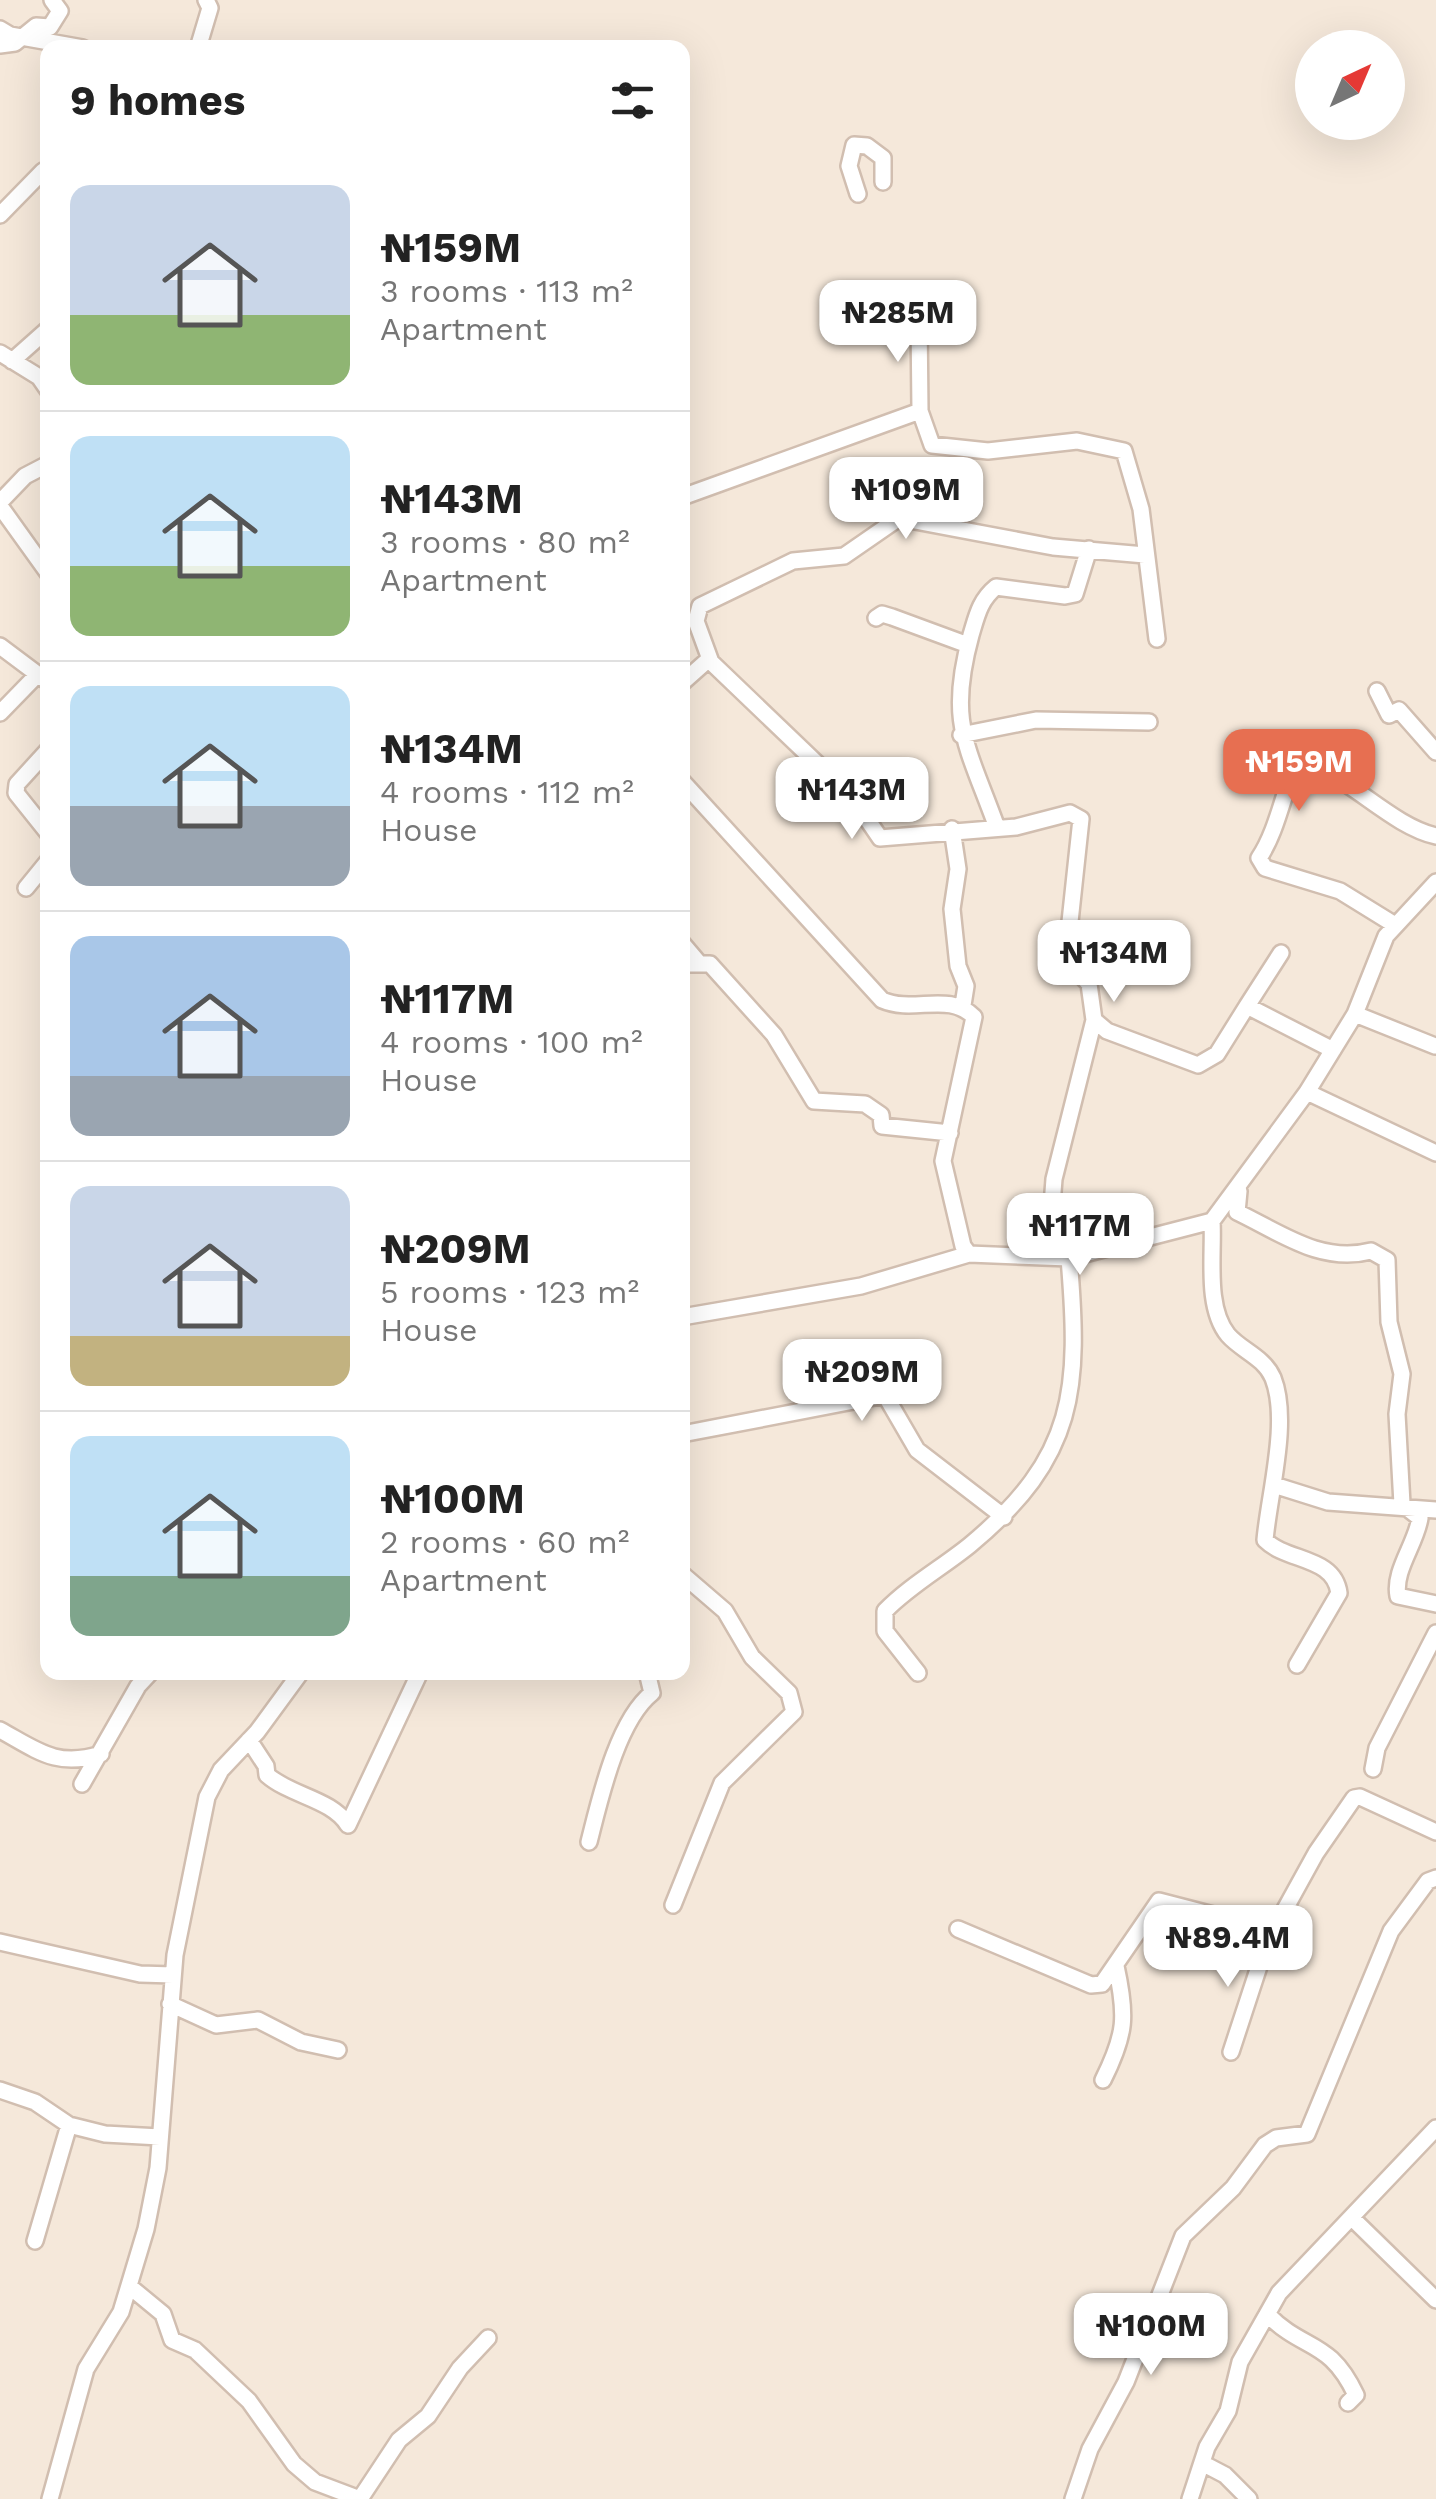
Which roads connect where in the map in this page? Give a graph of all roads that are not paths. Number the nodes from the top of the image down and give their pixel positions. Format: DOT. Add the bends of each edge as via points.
graph roads {
  1 [pos="52,0"];
  2 [pos="206,0"];
  3 [pos="0,29"];
  4 [pos="24,35"];
  5 [pos="47,40"];
  6 [pos="200,40"];
  7 [pos="0,45"];
  8 [pos="40,174"];
  9 [pos="884,182"];
  10 [pos="858,194"];
  11 [pos="2,206"];
  12 [pos="919,318"];
  13 [pos="40,334"];
  14 [pos="6,357"];
  15 [pos="40,379"];
  16 [pos="920,411"];
  17 [pos="40,468"];
  18 [pos="690,494"];
  19 [pos="0,504"];
  20 [pos="1089,549"];
  21 [pos="1144,556"];
  22 [pos="40,562"];
  23 [pos="876,618"];
  24 [pos="1157,639"];
  25 [pos="968,645"];
  26 [pos="0,646"];
  27 [pos="709,659"];
  28 [pos="690,676"];
  29 [pos="40,677"];
  30 [pos="40,681"];
  31 [pos="1377,691"];
  32 [pos="0,713"];
  33 [pos="1149,722"];
  34 [pos="962,734"];
  35 [pos="1436,752"];
  36 [pos="40,759"];
  37 [pos="690,791"];
  38 [pos="40,824"];
  39 [pos="996,825"];
  40 [pos="952,830"];
  41 [pos="1436,836"];
  42 [pos="40,871"];
  43 [pos="1436,882"];
  44 [pos="26,888"];
  45 [pos="1395,925"];
  46 [pos="1280,953"];
  47 [pos="691,964"];
  48 [pos="963,1006"];
  49 [pos="1247,1006"];
  50 [pos="1354,1014"];
  51 [pos="1094,1020"];
  52 [pos="1435,1046"];
  53 [pos="1333,1050"];
  54 [pos="1308,1092"];
  55 [pos="950,1133"];
  56 [pos="1436,1153"];
  57 [pos="1239,1191"];
  58 [pos="1212,1221"];
  59 [pos="969,1254"];
  60 [pos="1048,1257"];
  61 [pos="1069,1258"];
  62 [pos="690,1316"];
  63 [pos="690,1433"];
  64 [pos="1274,1485"];
  65 [pos="1402,1504"];
  66 [pos="1436,1510"];
  67 [pos="1004,1517"];
  68 [pos="690,1581"];
  69 [pos="1436,1604"];
  70 [pos="1436,1633"];
  71 [pos="1297,1665"];
  72 [pos="918,1673"];
  73 [pos="144,1680"];
  74 [pos="295,1680"];
  75 [pos="416,1680"];
  76 [pos="649,1680"];
  77 [pos="0,1730"];
  78 [pos="249,1740"];
  79 [pos="100,1754"];
  80 [pos="1373,1768"];
  81 [pos="82,1784"];
  82 [pos="1436,1832"];
  83 [pos="589,1842"];
  84 [pos="1436,1878"];
  85 [pos="673,1905"];
  86 [pos="958,1929"];
  87 [pos="0,1942"];
  88 [pos="1267,1942"];
  89 [pos="1116,1966"];
  90 [pos="172,1975"];
  91 [pos="170,2004"];
  92 [pos="338,2050"];
  93 [pos="1231,2052"];
  94 [pos="1103,2080"];
  95 [pos="0,2090"];
  96 [pos="69,2125"];
  97 [pos="1436,2128"];
  98 [pos="160,2138"];
  99 [pos="1352,2218"];
  100 [pos="35,2241"];
  101 [pos="129,2286"];
  102 [pos="1436,2300"];
  103 [pos="1267,2314"];
  104 [pos="488,2338"];
  105 [pos="1348,2403"];
  106 [pos="1202,2463"];
  107 [pos="50,2499"];
  108 [pos="1073,2499"];
  109 [pos="1190,2499"];
  110 [pos="1249,2499"];
  1 -- 4 [label="street" via="60,11 50,27 36,26"];
  2 -- 6 [label="street" via="210,8"];
  3 -- 4 [label="street"];
  4 -- 5 [label="street"];
  4 -- 7 [label="street"];
  8 -- 11 [label="street"];
  9 -- 10 [label="street" via="883,158 854,145 849,166"];
  12 -- 16 [label="street"];
  13 -- 14 [label="street"];
  14 -- 15 [label="street"];
  16 -- 18 [label="street"];
  16 -- 21 [label="street" via="932,445 988,451 1076,442 1124,451 1141,509"];
  17 -- 19 [label="street"];
  19 -- 22 [label="street"];
  20 -- 21 [label="street"];
  20 -- 25 [label="street" via="1075,594 996,587 978,609"];
  20 -- 27 [label="street" via="899,518 844,556 794,561 700,606 696,621"];
  21 -- 24 [label="street"];
  23 -- 25 [label="street" via="892,617"];
  25 -- 34 [label="street" via="957,688"];
  26 -- 29 [label="street"];
  27 -- 28 [label="street"];
  27 -- 40 [label="street" via="852,797 880,838"];
  30 -- 32 [label="street"];
  31 -- 35 [label="street" via="1388,715 1399,710"];
  33 -- 34 [label="street" via="1036,720"];
  34 -- 39 [label="street"];
  36 -- 38 [label="street" via="16,793"];
  37 -- 48 [label="street" via="882,1000"];
  39 -- 40 [label="street"];
  39 -- 51 [label="street" via="1070,813 1081,819 1066,959 1089,984"];
  40 -- 48 [label="street"];
  41 -- 45 [label="street" via="1403,822 1318,764 1296,763 1272,839 1259,858 1265,868 1340,890"];
  42 -- 44 [label="street"];
  43 -- 45 [label="street"];
  45 -- 50 [label="street"];
  46 -- 49 [label="street"];
  47 -- 55 [label="street" via="710,964 774,1035 814,1101 865,1104 881,1114 882,1126"];
  48 -- 55 [label="street" via="974,1017 972,1037"];
  49 -- 51 [label="street" via="1217,1054 1198,1064 1106,1031"];
  49 -- 53 [label="street"];
  50 -- 52 [label="street"];
  50 -- 53 [label="street"];
  51 -- 60 [label="street" via="1054,1180"];
  53 -- 54 [label="street"];
  54 -- 56 [label="street"];
  54 -- 57 [label="street"];
  55 -- 59 [label="street" via="943,1161"];
  57 -- 58 [label="street"];
  57 -- 65 [label="street" via="1237,1212 1312,1251 1372,1252 1388,1260 1389,1322 1402,1374"];
  58 -- 61 [label="street"];
  58 -- 64 [label="street" via="1220,1318 1228,1335 1274,1379"];
  59 -- 60 [label="street"];
  59 -- 62 [label="street" via="861,1286"];
  60 -- 61 [label="street"];
  61 -- 67 [label="street" via="1076,1364 1068,1410 1052,1449"];
  63 -- 67 [label="street" via="885,1396 918,1450"];
  64 -- 65 [label="street" via="1354,1506"];
  64 -- 71 [label="street" via="1265,1540 1329,1570 1339,1593"];
  65 -- 66 [label="street"];
  65 -- 69 [label="street" via="1420,1518 1396,1584 1398,1596"];
  67 -- 72 [label="street" via="885,1611 885,1631"];
  68 -- 85 [label="street" via="726,1611 752,1657 789,1693 794,1712 722,1783"];
  70 -- 80 [label="street"];
  73 -- 79 [label="street"];
  74 -- 78 [label="street"];
  75 -- 78 [label="street" via="348,1825 339,1811 266,1776"];
  76 -- 83 [label="street" via="652,1693 638,1704 616,1754"];
  77 -- 79 [label="street" via="50,1757 74,1762"];
  78 -- 90 [label="street" via="207,1797"];
  79 -- 81 [label="street"];
  82 -- 88 [label="street" via="1354,1798"];
  84 -- 108 [label="street" via="1391,1931 1307,2134 1265,2145 1179,2244"];
  86 -- 89 [label="street" via="1091,1986 1102,1984"];
  87 -- 90 [label="street" via="140,1974"];
  88 -- 89 [label="street" via="1221,1917 1159,1901"];
  88 -- 93 [label="street"];
  89 -- 94 [label="street" via="1124,2034"];
  90 -- 91 [label="street"];
  91 -- 92 [label="street" via="216,2024 258,2020 301,2042"];
  91 -- 98 [label="street"];
  95 -- 96 [label="street" via="35,2102"];
  96 -- 98 [label="street"];
  96 -- 100 [label="street"];
  97 -- 99 [label="street"];
  98 -- 101 [label="street" via="146,2230"];
  99 -- 102 [label="street"];
  99 -- 103 [label="street"];
  101 -- 104 [label="street" via="163,2314 172,2340 195,2350 249,2400 294,2464 316,2482 360,2499 399,2440 428,2416"];
  101 -- 107 [label="street" via="86,2370"];
  103 -- 105 [label="street" via="1338,2363 1356,2395"];
  103 -- 106 [label="street" via="1240,2362 1228,2411"];
  106 -- 109 [label="street"];
  106 -- 110 [label="street"];
}
